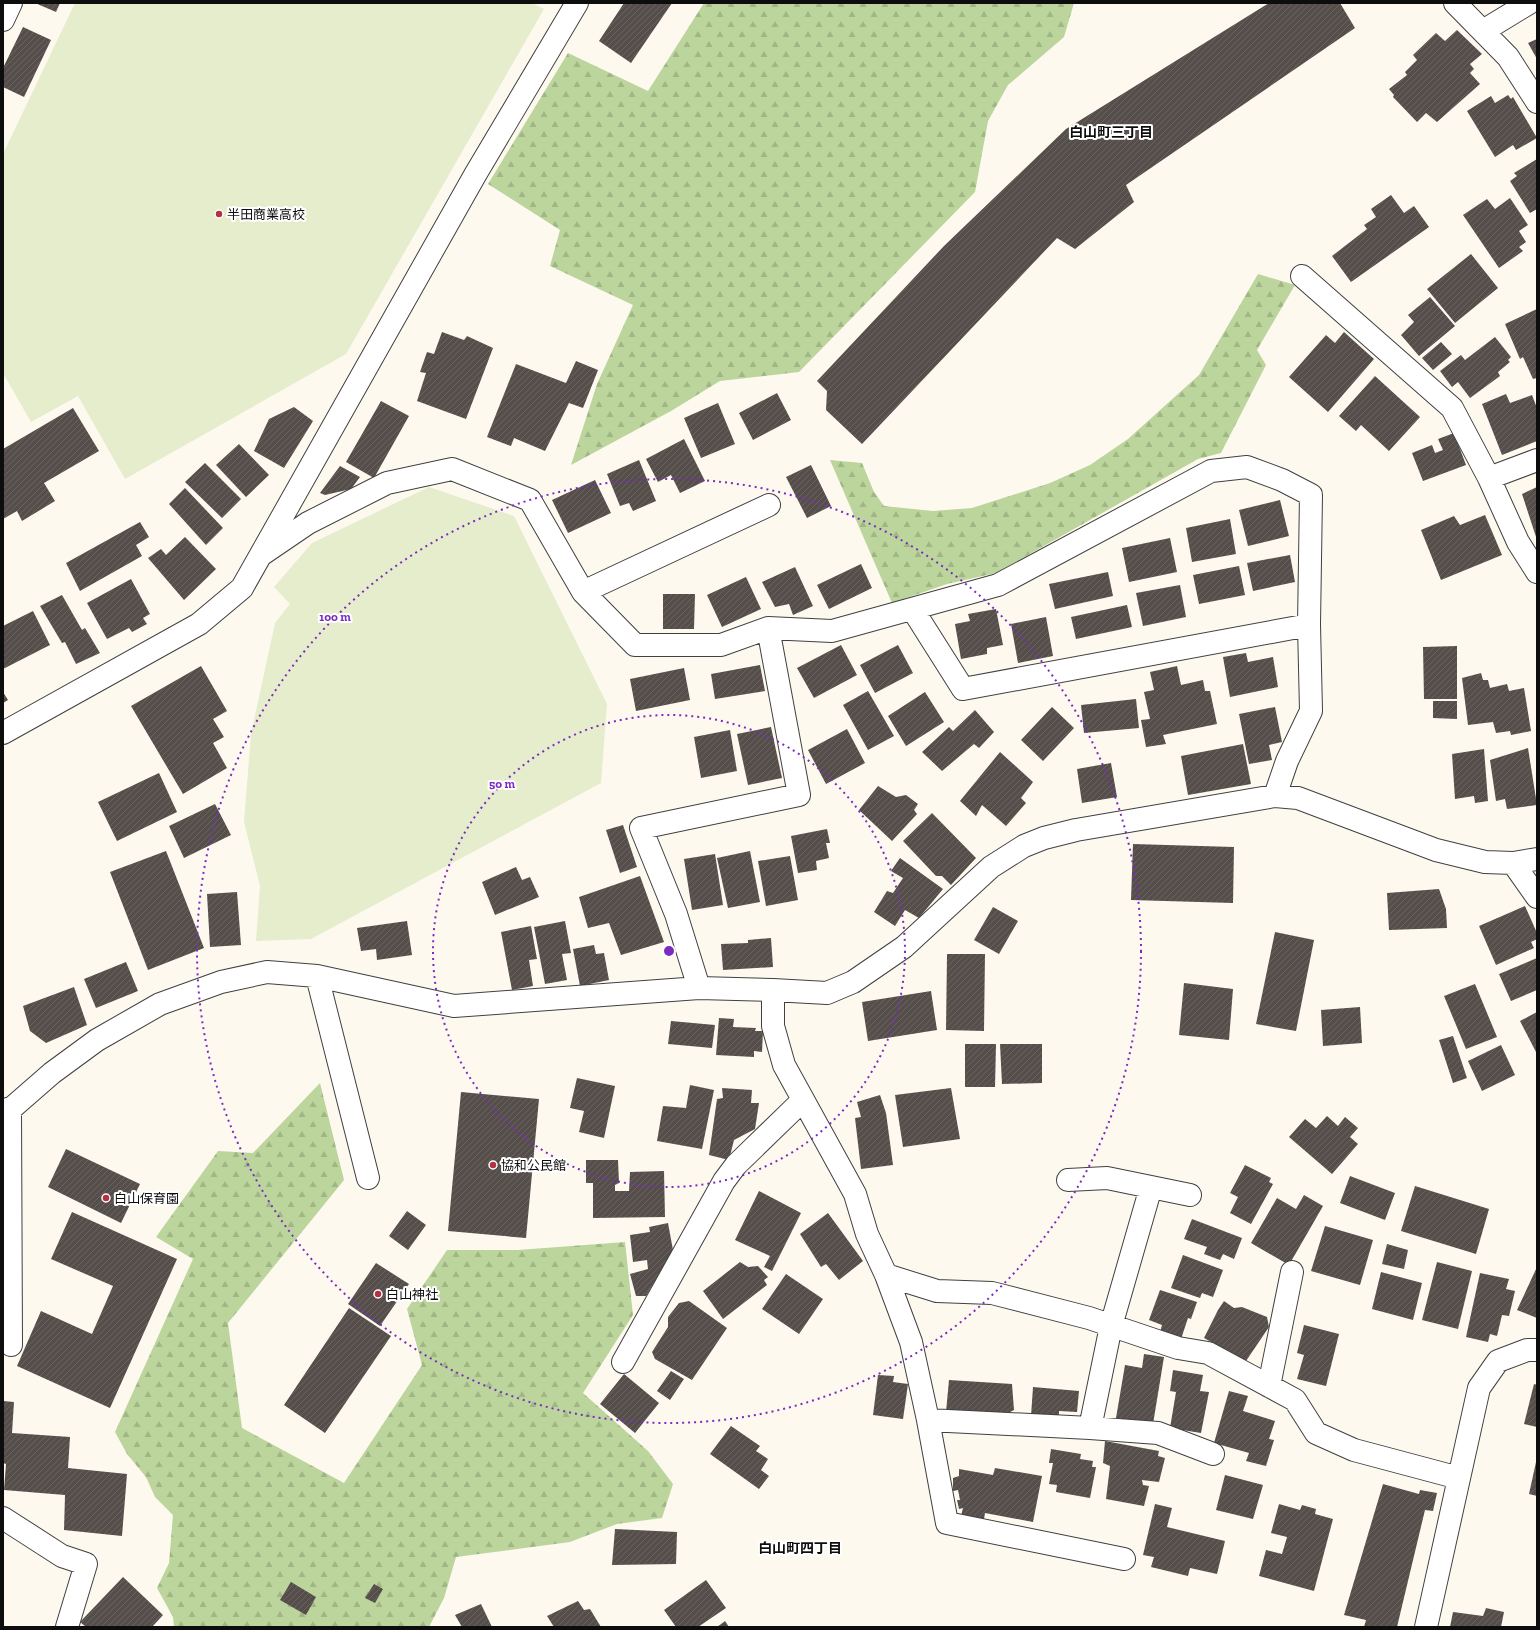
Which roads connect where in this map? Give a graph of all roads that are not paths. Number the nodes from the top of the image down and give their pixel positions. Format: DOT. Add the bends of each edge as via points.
graph roads {
  1 [pos="11,3"];
  2 [pos="577,3"];
  3 [pos="1455,3"];
  4 [pos="1529,3"];
  5 [pos="3,20"];
  6 [pos="1483,31"];
  7 [pos="1537,102"];
  8 [pos="1302,276"];
  9 [pos="1537,460"];
  10 [pos="1489,478"];
  11 [pos="769,505"];
  12 [pos="261,555"];
  13 [pos="1537,572"];
  14 [pos="584,592"];
  15 [pos="913,610"];
  16 [pos="1309,624"];
  17 [pos="768,628"];
  18 [pos="3,733"];
  19 [pos="1275,796"];
  20 [pos="1537,859"];
  21 [pos="1513,863"];
  22 [pos="1537,897"];
  23 [pos="317,976"];
  24 [pos="699,988"];
  25 [pos="773,990"];
  26 [pos="803,1100"];
  27 [pos="7,1110"];
  28 [pos="368,1178"];
  29 [pos="1068,1180"];
  30 [pos="1151,1187"];
  31 [pos="1190,1194"];
  32 [pos="1292,1272"];
  33 [pos="886,1276"];
  34 [pos="1111,1326"];
  35 [pos="11,1345"];
  36 [pos="1537,1350"];
  37 [pos="623,1362"];
  38 [pos="1269,1386"];
  39 [pos="928,1420"];
  40 [pos="1090,1428"];
  41 [pos="1213,1454"];
  42 [pos="1459,1478"];
  43 [pos="3,1518"];
  44 [pos="1124,1559"];
  45 [pos="67,1627"];
  46 [pos="1426,1627"];
  1 -- 5 [label="street"];
  2 -- 12 [label="street" via="467,189"];
  3 -- 6 [label="street"];
  4 -- 6 [label="street"];
  6 -- 7 [label="street" via="1508,57"];
  8 -- 10 [label="street" via="1452,408"];
  9 -- 10 [label="street"];
  10 -- 13 [label="street" via="1518,542"];
  11 -- 14 [label="street"];
  12 -- 14 [label="street" via="308,523 387,483 452,469 530,500"];
  12 -- 18 [label="street" via="242,588 199,624"];
  14 -- 17 [label="street" via="635,645 721,645"];
  15 -- 16 [label="street" via="963,689"];
  15 -- 16 [label="street" via="998,585 1211,471 1247,467 1282,480 1311,495"];
  15 -- 17 [label="street" via="832,631"];
  16 -- 19 [label="street" via="1311,711 1288,760"];
  17 -- 24 [label="street" via="799,795 641,828 676,914"];
  19 -- 21 [label="street" via="1298,798 1436,850 1485,862"];
  19 -- 25 [label="street" via="1076,830 1044,838 1024,846 991,867 904,947 853,982 827,993"];
  20 -- 21 [label="street"];
  21 -- 22 [label="street"];
  23 -- 24 [label="street" via="454,1006"];
  23 -- 27 [label="street" via="267,972 221,982 160,1004 97,1040"];
  23 -- 28 [label="street"];
  24 -- 25 [label="street"];
  25 -- 26 [label="street" via="772,1026 784,1065"];
  26 -- 33 [label="street" via="855,1194 867,1234"];
  26 -- 37 [label="street" via="736,1165 724,1181"];
  27 -- 35 [label="street"];
  29 -- 30 [label="street" via="1107,1178"];
  30 -- 31 [label="street"];
  30 -- 34 [label="street"];
  32 -- 38 [label="street"];
  33 -- 34 [label="street" via="937,1291 992,1293"];
  33 -- 39 [label="street" via="911,1342"];
  34 -- 38 [label="street" via="1178,1348 1208,1353"];
  34 -- 40 [label="street"];
  36 -- 42 [label="street" via="1527,1350 1498,1361 1479,1388"];
  38 -- 42 [label="street" via="1294,1400 1316,1434 1354,1450"];
  39 -- 40 [label="street"];
  39 -- 44 [label="street" via="947,1523"];
  40 -- 41 [label="street" via="1158,1433"];
  42 -- 46 [label="street"];
  43 -- 45 [label="street" via="62,1556 86,1564"];
}
